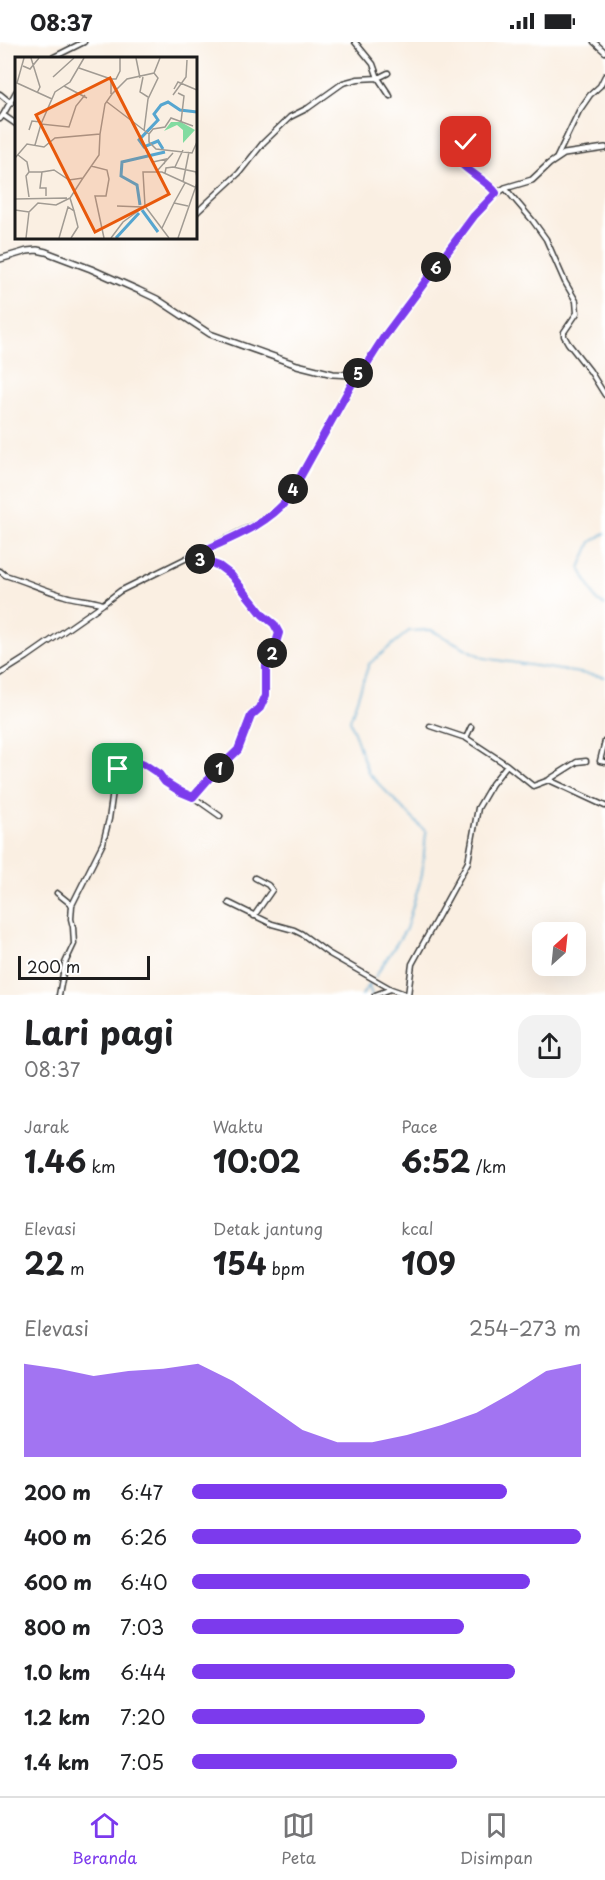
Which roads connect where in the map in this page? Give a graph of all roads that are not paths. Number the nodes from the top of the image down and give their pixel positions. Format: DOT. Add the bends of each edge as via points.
graph roads {
  1 [pos="84,42"];
  2 [pos="355,42"];
  3 [pos="594,42"];
  4 [pos="605,52"];
  5 [pos="54,57"];
  6 [pos="388,73"];
  7 [pos="605,76"];
  8 [pos="378,78"];
  9 [pos="0,94"];
  10 [pos="15,94"];
  11 [pos="390,96"];
  12 [pos="11,103"];
  13 [pos="1,117"];
  14 [pos="15,124"];
  15 [pos="466,142"];
  16 [pos="605,148"];
  17 [pos="557,158"];
  18 [pos="505,188"];
  19 [pos="496,193"];
  20 [pos="196,213"];
  21 [pos="0,260"];
  22 [pos="358,373"];
  23 [pos="605,395"];
  24 [pos="192,556"];
  25 [pos="0,571"];
  26 [pos="103,604"];
  27 [pos="0,674"];
  28 [pos="430,726"];
  29 [pos="471,728"];
  30 [pos="466,738"];
  31 [pos="605,741"];
  32 [pos="604,752"];
  33 [pos="586,761"];
  34 [pos="605,762"];
  35 [pos="507,765"];
  36 [pos="549,780"];
  37 [pos="193,797"];
  38 [pos="605,806"];
  39 [pos="220,816"];
  40 [pos="255,878"];
  41 [pos="57,893"];
  42 [pos="229,903"];
  43 [pos="72,905"];
  44 [pos="254,916"];
  45 [pos="391,989"];
  46 [pos="59,995"];
  47 [pos="375,995"];
  48 [pos="408,995"];
  1 -- 5 [label="street"];
  2 -- 8 [label="street" via="373,64"];
  3 -- 4 [label="street"];
  6 -- 8 [label="street"];
  7 -- 17 [label="street" via="579,111"];
  8 -- 11 [label="street"];
  8 -- 20 [label="street" via="343,84 290,117 240,173"];
  9 -- 12 [label="street"];
  10 -- 12 [label="street"];
  12 -- 13 [label="street"];
  13 -- 14 [label="street"];
  15 -- 19 [label="street" via="454,150 455,157"];
  16 -- 17 [label="street" via="574,151"];
  17 -- 18 [label="street" via="532,180"];
  18 -- 19 [label="street"];
  18 -- 23 [label="street" via="534,221 553,252 578,309 566,327 565,339"];
  19 -- 22 [label="street" via="474,216"];
  21 -- 22 [label="street" via="27,251 46,252 138,290 198,328 228,341 321,372"];
  22 -- 24 [label="street" via="277,512"];
  24 -- 26 [label="street" via="120,591"];
  24 -- 37 [label="street" via="231,575 279,633 266,665 266,695 251,716 238,750"];
  25 -- 26 [label="street" via="48,591"];
  26 -- 27 [label="street"];
  28 -- 30 [label="street"];
  29 -- 30 [label="street"];
  30 -- 35 [label="street"];
  31 -- 32 [label="street"];
  32 -- 34 [label="street" via="600,761"];
  33 -- 36 [label="street" via="577,762"];
  35 -- 36 [label="street" via="533,786"];
  35 -- 48 [label="street" via="478,808 468,862 412,963"];
  36 -- 38 [label="street"];
  37 -- 39 [label="street"];
  37 -- 43 [label="street" via="165,782 144,764 129,758 122,761 115,777 103,843"];
  40 -- 44 [label="street" via="272,890"];
  41 -- 43 [label="street"];
  42 -- 44 [label="street"];
  43 -- 46 [label="street" via="74,944 64,963"];
  44 -- 45 [label="street" via="302,934"];
  45 -- 47 [label="street"];
  45 -- 48 [label="street"];
}
